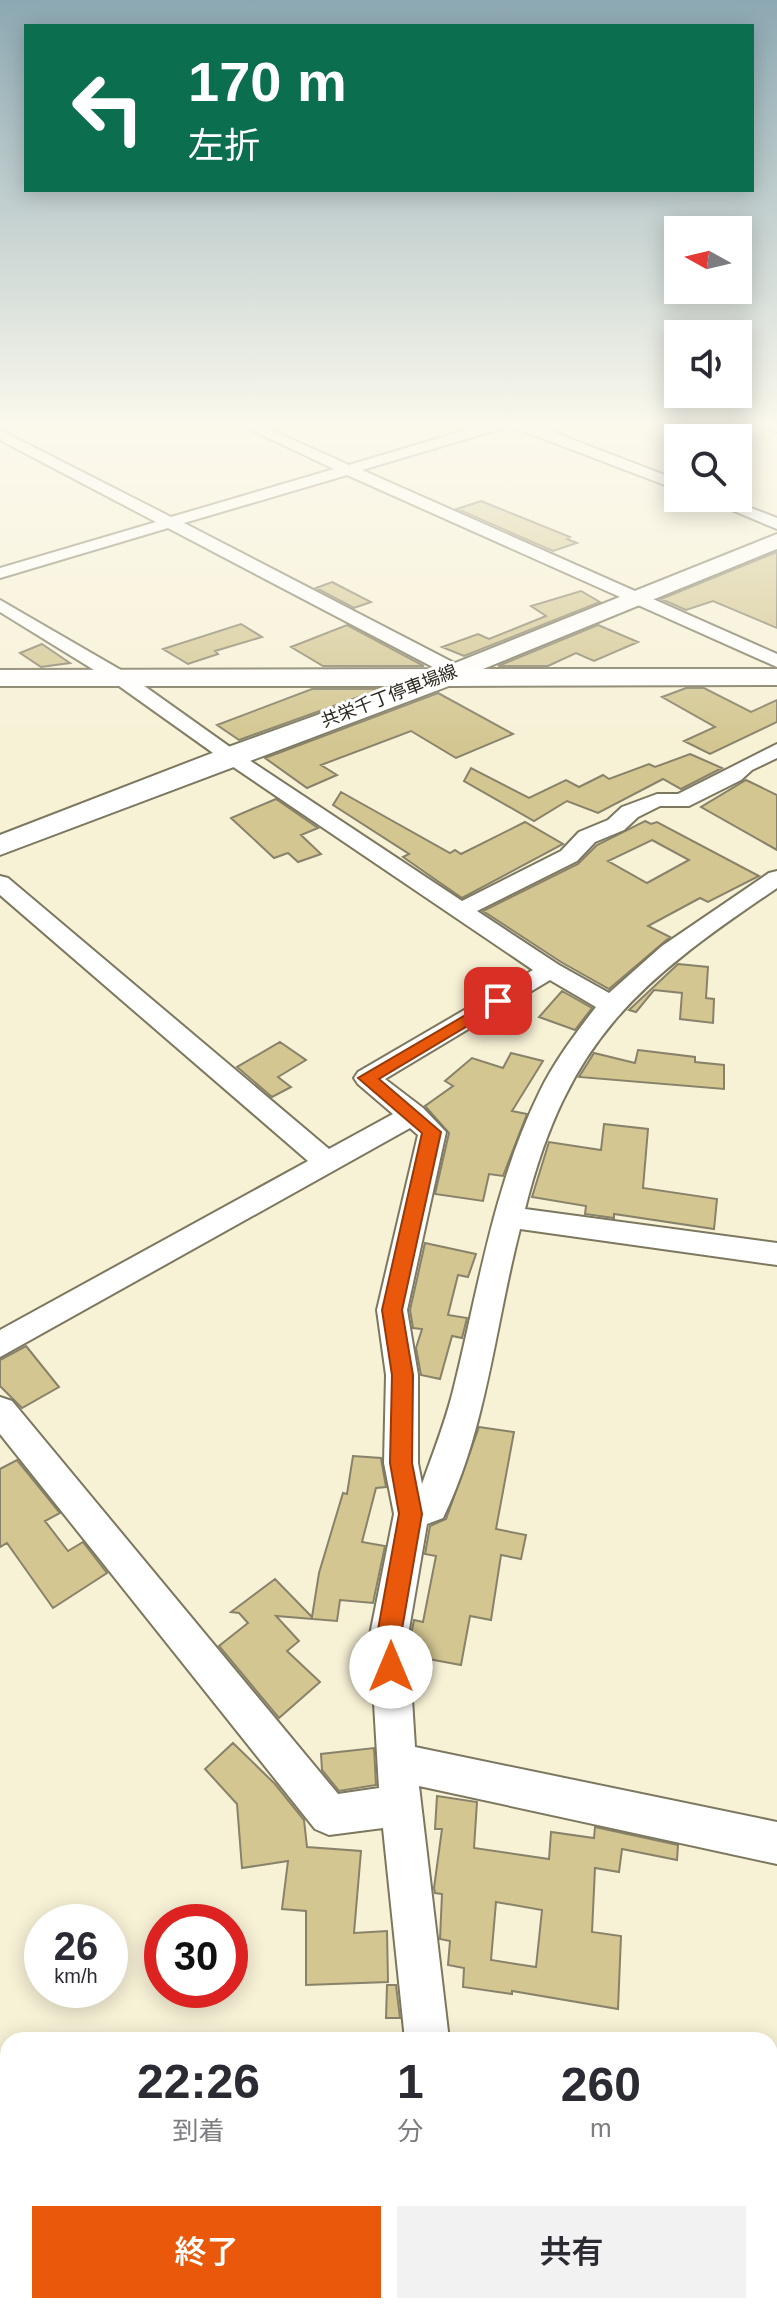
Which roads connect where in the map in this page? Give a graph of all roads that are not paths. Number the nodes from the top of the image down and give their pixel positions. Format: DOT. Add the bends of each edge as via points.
graph roads {
  1 [pos="148,529"];
  2 [pos="179,529"];
  3 [pos="479,529"];
  4 [pos="777,541"];
  5 [pos="0,573"];
  6 [pos="633,598"];
  7 [pos="0,605"];
  8 [pos="777,646"];
  9 [pos="758,654"];
  10 [pos="777,661"];
  11 [pos="451,674"];
  12 [pos="119,677"];
  13 [pos="777,677"];
  14 [pos="0,678"];
  15 [pos="777,750"];
  16 [pos="230,756"];
  17 [pos="0,846"];
  18 [pos="777,878"];
  19 [pos="0,883"];
  20 [pos="463,909"];
  21 [pos="550,970"];
  22 [pos="611,1005"];
  23 [pos="413,1114"];
  24 [pos="327,1162"];
  25 [pos="508,1217"];
  26 [pos="777,1254"];
  27 [pos="0,1345"];
  28 [pos="0,1410"];
  29 [pos="411,1514"];
  30 [pos="396,1762"];
  31 [pos="402,1805"];
  32 [pos="777,1843"];
  33 [pos="426,2032"];
  1 -- 5 [label="street"];
  2 -- 11 [label="street"];
  3 -- 6 [label="street"];
  4 -- 6 [label="main road, 共栄千丁停車場線"];
  6 -- 9 [label="street"];
  6 -- 11 [label="main road, 共栄千丁停車場線"];
  7 -- 12 [label="street"];
  8 -- 9 [label="street"];
  9 -- 10 [label="street"];
  11 -- 12 [label="main road"];
  11 -- 13 [label="main road"];
  11 -- 16 [label="main road, 共栄千丁停車場線"];
  12 -- 14 [label="main road"];
  12 -- 16 [label="street"];
  15 -- 20 [label="street" via="681,801 657,800 630,812 616,825 587,837 569,856"];
  16 -- 17 [label="main road, 共栄千丁停車場線"];
  16 -- 20 [label="street"];
  18 -- 22 [label="street" via="681,944"];
  19 -- 24 [label="street"];
  20 -- 21 [label="street"];
  21 -- 22 [label="street"];
  21 -- 23 [label="street" via="367,1078"];
  22 -- 25 [label="street" via="565,1064 536,1121"];
  23 -- 24 [label="street"];
  23 -- 29 [label="street" via="432,1132 392,1310 402,1375 401,1463"];
  24 -- 27 [label="street"];
  25 -- 26 [label="street"];
  25 -- 29 [label="street" via="467,1397 436,1494 431,1508"];
  28 -- 31 [label="street" via="329,1815"];
  29 -- 30 [label="street" via="389,1635"];
  30 -- 31 [label="street"];
  30 -- 32 [label="street"];
  31 -- 33 [label="street"];
}
